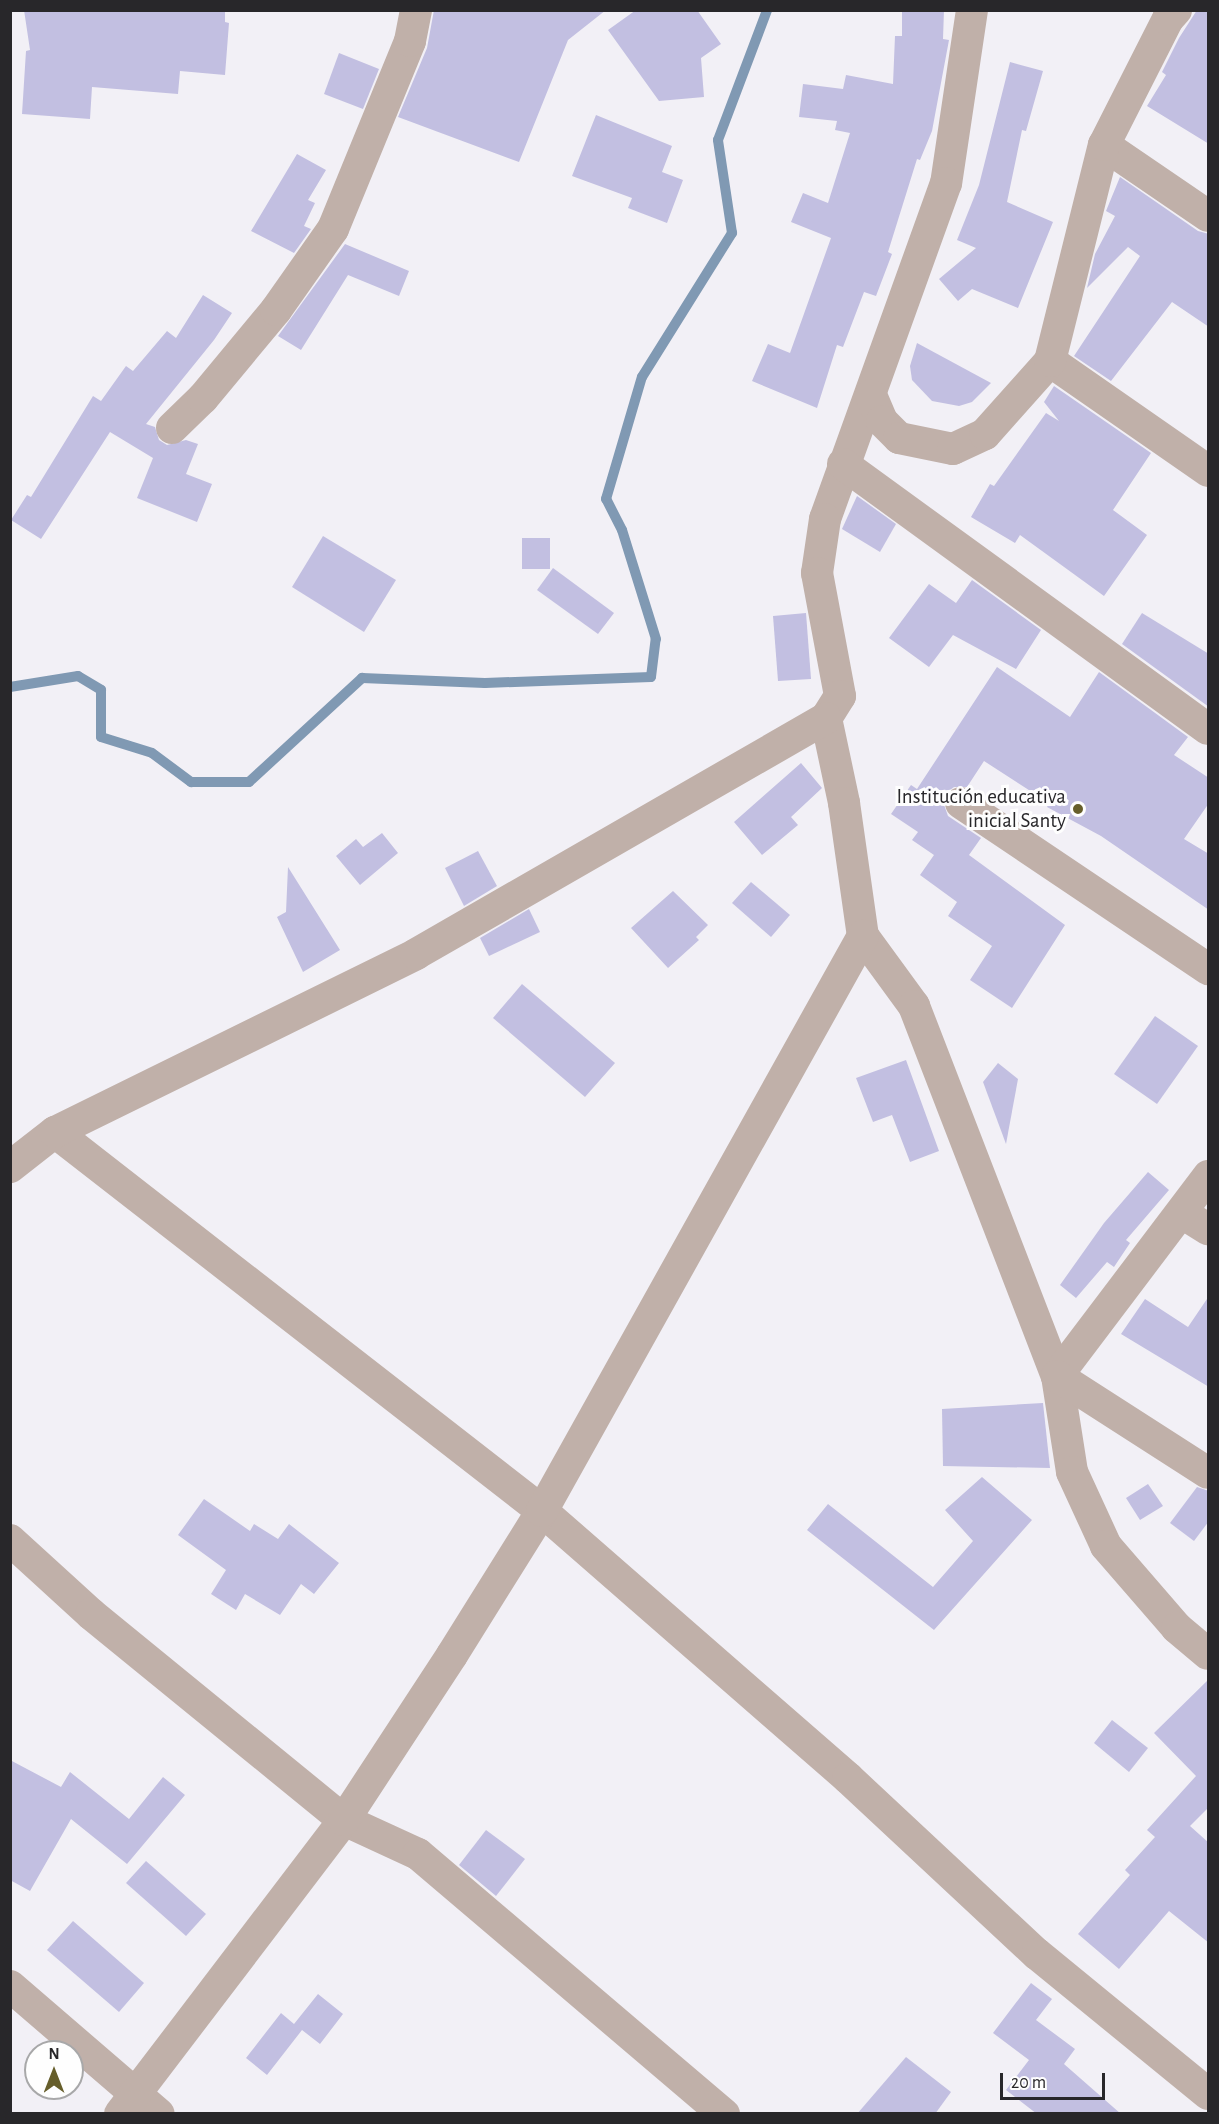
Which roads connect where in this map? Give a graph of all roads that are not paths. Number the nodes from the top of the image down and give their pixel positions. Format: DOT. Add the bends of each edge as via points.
graph roads {
  1 [pos="416,10"];
  2 [pos="972,10"];
  3 [pos="1176,10"];
  4 [pos="1104,145"];
  5 [pos="1209,216"];
  6 [pos="1050,361"];
  7 [pos="870,395"];
  8 [pos="172,428"];
  9 [pos="843,464"];
  10 [pos="1209,471"];
  11 [pos="826,718"];
  12 [pos="1209,729"];
  13 [pos="961,803"];
  14 [pos="863,936"];
  15 [pos="1209,969"];
  16 [pos="55,1132"];
  17 [pos="10,1167"];
  18 [pos="1209,1176"];
  19 [pos="1182,1213"];
  20 [pos="1209,1229"];
  21 [pos="1057,1376"];
  22 [pos="1209,1473"];
  23 [pos="542,1511"];
  24 [pos="10,1540"];
  25 [pos="1209,1654"];
  26 [pos="344,1820"];
  27 [pos="10,1986"];
  28 [pos="1209,2094"];
  29 [pos="138,2108"];
  30 [pos="724,2114"];
  1 -- 8 [label="street" via="410,41 333,229 276,310 203,398"];
  2 -- 7 [label="street" via="946,183"];
  3 -- 4 [label="street"];
  4 -- 5 [label="street"];
  4 -- 6 [label="street"];
  6 -- 7 [label="street" via="985,434 953,449 899,438 882,421"];
  6 -- 10 [label="street"];
  7 -- 9 [label="street"];
  9 -- 11 [label="street" via="825,519 817,573 840,696"];
  9 -- 12 [label="street"];
  11 -- 14 [label="street" via="844,803"];
  11 -- 16 [label="street" via="416,954"];
  13 -- 15 [label="street"];
  14 -- 21 [label="street" via="914,1006"];
  14 -- 23 [label="street"];
  16 -- 17 [label="street"];
  16 -- 23 [label="street"];
  18 -- 19 [label="street"];
  19 -- 20 [label="street"];
  19 -- 21 [label="street"];
  21 -- 22 [label="street"];
  21 -- 25 [label="street" via="1072,1472 1106,1546 1177,1628"];
  23 -- 26 [label="street"];
  23 -- 28 [label="street" via="848,1778 1037,1954"];
  24 -- 26 [label="street" via="91,1614"];
  26 -- 29 [label="street"];
  26 -- 30 [label="street" via="418,1854"];
  27 -- 29 [label="street"];
}
